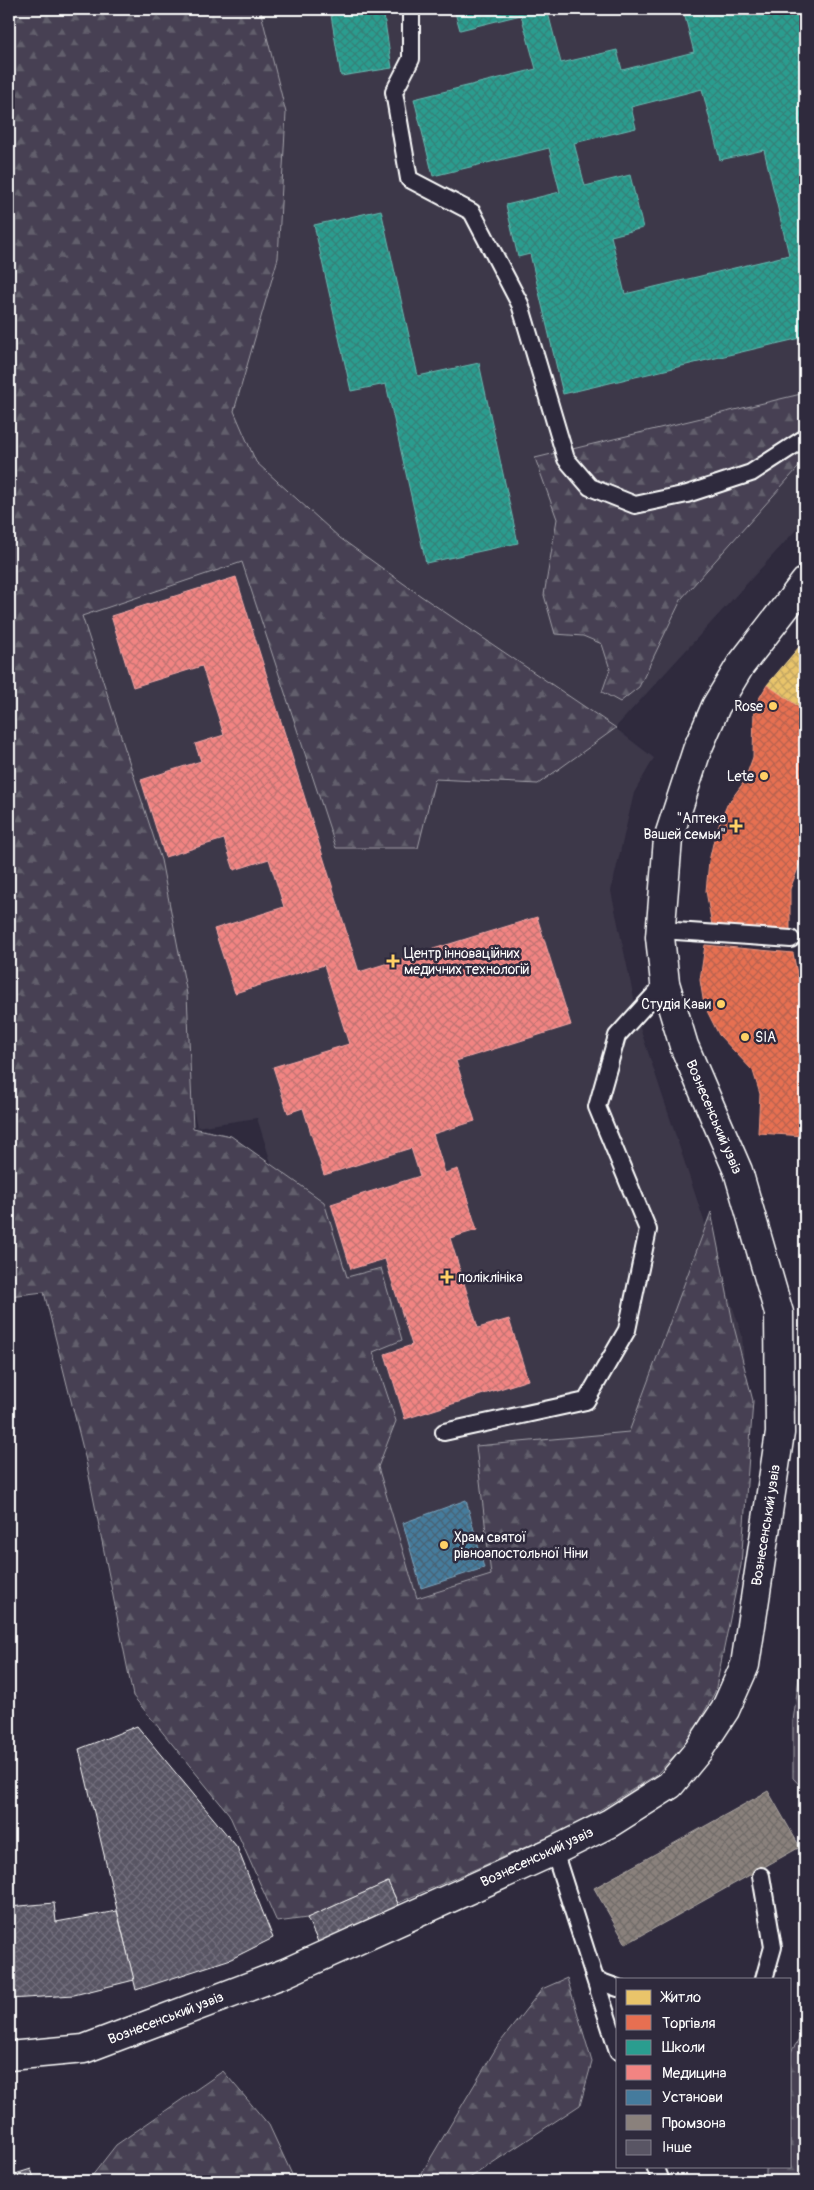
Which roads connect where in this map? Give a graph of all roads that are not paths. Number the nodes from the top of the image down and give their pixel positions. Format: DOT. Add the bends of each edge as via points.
graph roads {
  1 [pos="411,9"];
  2 [pos="805,438"];
  3 [pos="805,582"];
  4 [pos="661,930"];
  5 [pos="790,939"];
  6 [pos="665,984"];
  7 [pos="444,1432"];
  8 [pos="554,1850"];
  9 [pos="761,1876"];
  10 [pos="764,1978"];
  11 [pos="596,1980"];
  12 [pos="616,1987"];
  13 [pos="616,2045"];
  14 [pos="9,2056"];
  15 [pos="656,2168"];
  16 [pos="661,2181"];
  1 -- 2 [label="lane" via="411,60 394,92 409,179 472,212 520,304 566,458 590,487 635,505 687,494 751,473"];
  3 -- 4 [label="street, Вознесенський узвіз" via="740,666 716,706 697,750 668,839"];
  4 -- 5 [label="lane"];
  4 -- 6 [label="street, Вознесенський узвіз"];
  6 -- 7 [label="lane" via="617,1036 597,1107 648,1230 627,1330 586,1401"];
  6 -- 8 [label="street, Вознесенський узвіз" via="684,1046 738,1171 779,1313 780,1433 745,1665 724,1710 698,1751 670,1785 610,1823"];
  8 -- 11 [label="lane"];
  8 -- 14 [label="street, Вознесенський узвіз" via="285,1973 84,2049"];
  9 -- 10 [label="lane" via="773,1948"];
  11 -- 12 [label="lane"];
  11 -- 13 [label="lane"];
  15 -- 16 [label="lane"];
}
